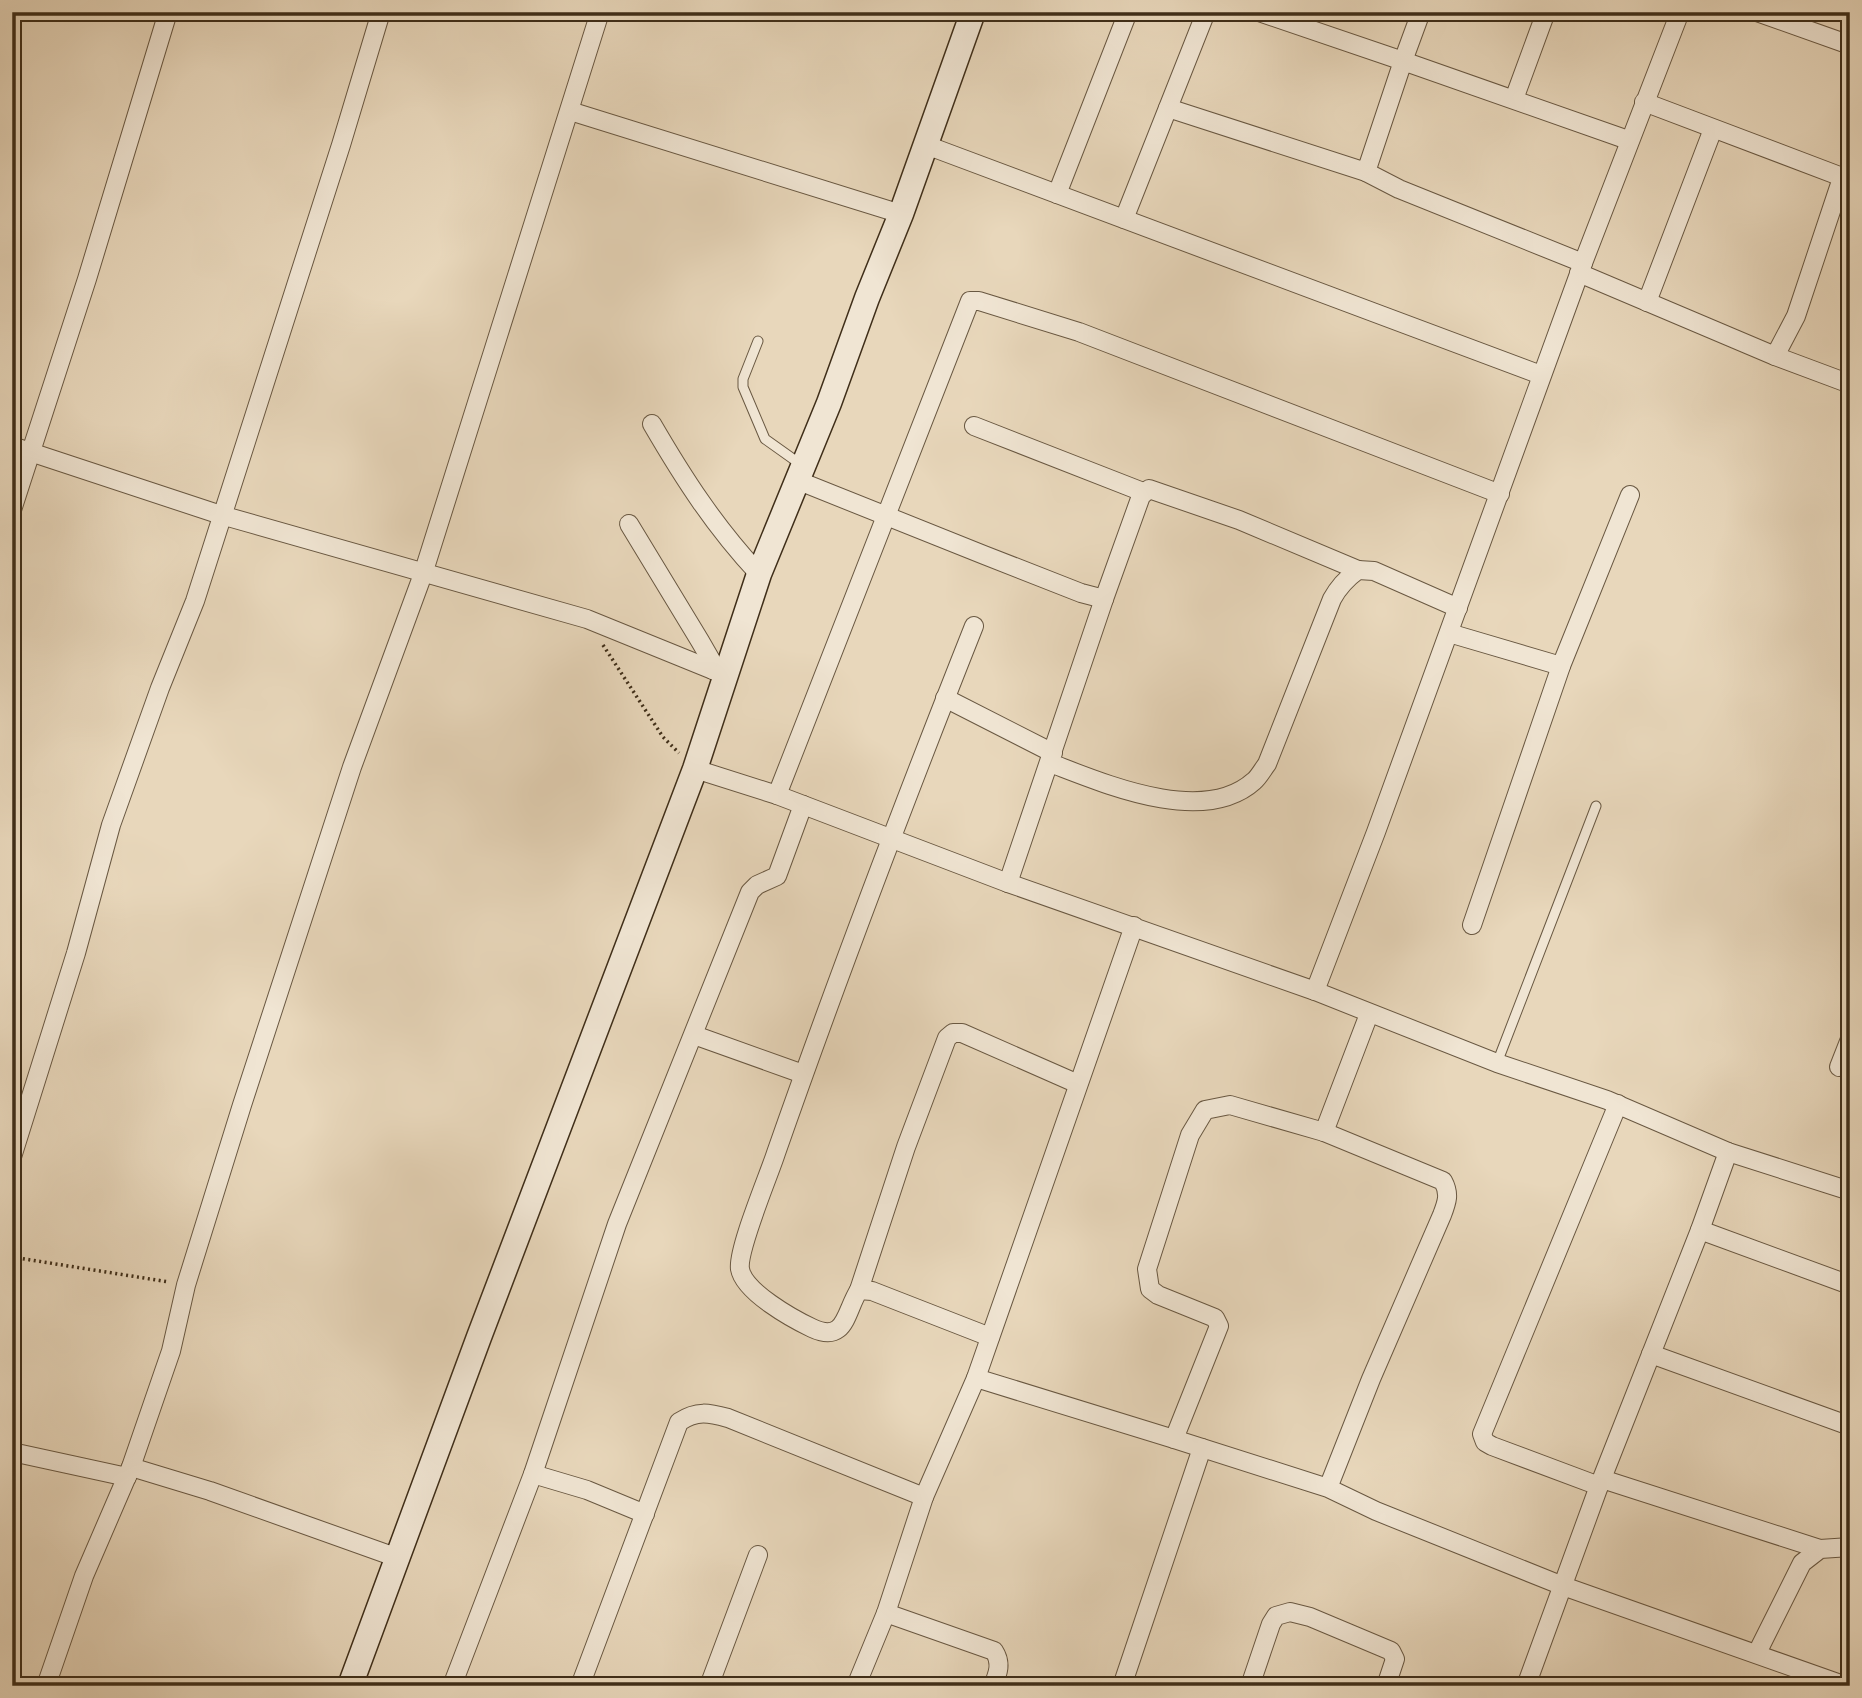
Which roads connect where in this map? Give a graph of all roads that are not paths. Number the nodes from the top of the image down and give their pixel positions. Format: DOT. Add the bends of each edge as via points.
graph roads {
  1 [pos="168,12"];
  2 [pos="381,12"];
  3 [pos="600,12"];
  4 [pos="973,12"];
  5 [pos="1128,12"];
  6 [pos="1206,12"];
  7 [pos="1259,12"];
  8 [pos="1421,12"];
  9 [pos="1546,12"];
  10 [pos="1680,12"];
  11 [pos="1757,12"];
  12 [pos="1850,45"];
  13 [pos="1403,61"];
  14 [pos="1514,99"];
  15 [pos="1644,102"];
  16 [pos="1168,107"];
  17 [pos="570,111"];
  18 [pos="1713,128"];
  19 [pos="1628,141"];
  20 [pos="926,145"];
  21 [pos="1366,172"];
  22 [pos="1846,179"];
  23 [pos="1057,194"];
  24 [pos="901,215"];
  25 [pos="1124,219"];
  26 [pos="1581,268"];
  27 [pos="1647,302"];
  28 [pos="758,341"];
  29 [pos="1775,356"];
  30 [pos="1541,374"];
  31 [pos="1850,384"];
  32 [pos="652,424"];
  33 [pos="974,426"];
  34 [pos="12,446"];
  35 [pos="30,453"];
  36 [pos="801,474"];
  37 [pos="1143,492"];
  38 [pos="1500,494"];
  39 [pos="1630,495"];
  40 [pos="12,510"];
  41 [pos="885,514"];
  42 [pos="221,515"];
  43 [pos="629,524"];
  44 [pos="1358,570"];
  45 [pos="423,574"];
  46 [pos="759,574"];
  47 [pos="1104,599"];
  48 [pos="1458,608"];
  49 [pos="974,626"];
  50 [pos="1449,632"];
  51 [pos="1561,666"];
  52 [pos="719,672"];
  53 [pos="945,698"];
  54 [pos="1052,758"];
  55 [pos="695,769"];
  56 [pos="777,795"];
  57 [pos="803,805"];
  58 [pos="1596,806"];
  59 [pos="890,837"];
  60 [pos="1008,883"];
  61 [pos="1472,925"];
  62 [pos="1134,926"];
  63 [pos="1315,991"];
  64 [pos="1369,1014"];
  65 [pos="694,1035"];
  66 [pos="1850,1039"];
  67 [pos="1497,1063"];
  68 [pos="1839,1067"];
  69 [pos="803,1074"];
  70 [pos="1078,1084"];
  71 [pos="1618,1104"];
  72 [pos="1324,1132"];
  73 [pos="1727,1152"];
  74 [pos="12,1157"];
  75 [pos="1850,1191"];
  76 [pos="1700,1230"];
  77 [pos="1850,1284"];
  78 [pos="859,1290"];
  79 [pos="990,1337"];
  80 [pos="1651,1354"];
  81 [pos="975,1378"];
  82 [pos="1850,1426"];
  83 [pos="1174,1439"];
  84 [pos="1202,1448"];
  85 [pos="12,1452"];
  86 [pos="129,1472"];
  87 [pos="533,1474"];
  88 [pos="1600,1483"];
  89 [pos="1328,1488"];
  90 [pos="924,1497"];
  91 [pos="645,1514"];
  92 [pos="1850,1547"];
  93 [pos="1820,1549"];
  94 [pos="758,1555"];
  95 [pos="398,1558"];
  96 [pos="1563,1586"];
  97 [pos="886,1613"];
  98 [pos="1757,1653"];
  99 [pos="46,1686"];
  100 [pos="350,1686"];
  101 [pos="452,1686"];
  102 [pos="580,1686"];
  103 [pos="709,1686"];
  104 [pos="856,1686"];
  105 [pos="993,1686"];
  106 [pos="1122,1686"];
  107 [pos="1250,1686"];
  108 [pos="1386,1686"];
  109 [pos="1526,1686"];
  110 [pos="1846,1686"];
  1 -- 35 [label="street"];
  2 -- 42 [label="street"];
  3 -- 17 [label="street"];
  4 -- 20 [label="street"];
  5 -- 23 [label="street"];
  6 -- 16 [label="street"];
  7 -- 13 [label="street"];
  8 -- 13 [label="street"];
  9 -- 14 [label="street"];
  10 -- 15 [label="street"];
  11 -- 12 [label="street"];
  13 -- 14 [label="street"];
  13 -- 21 [label="street"];
  14 -- 19 [label="street"];
  15 -- 18 [label="street"];
  15 -- 19 [label="street"];
  16 -- 21 [label="street"];
  16 -- 25 [label="street"];
  17 -- 24 [label="street"];
  17 -- 45 [label="street"];
  18 -- 22 [label="street"];
  18 -- 27 [label="street"];
  19 -- 26 [label="street"];
  20 -- 23 [label="street"];
  20 -- 24 [label="street"];
  21 -- 26 [label="street"];
  22 -- 29 [label="street" via="1796,316"];
  23 -- 25 [label="street"];
  24 -- 36 [label="street"];
  25 -- 30 [label="street"];
  26 -- 27 [label="street"];
  26 -- 30 [label="street"];
  27 -- 29 [label="street"];
  28 -- 36 [label="lane" via="743,387 765,439"];
  29 -- 31 [label="street"];
  30 -- 38 [label="street"];
  32 -- 46 [label="street" via="727,539"];
  33 -- 37 [label="street"];
  34 -- 35 [label="street"];
  35 -- 40 [label="street"];
  35 -- 42 [label="street"];
  36 -- 41 [label="street"];
  36 -- 46 [label="street"];
  37 -- 44 [label="street" via="1149,489 1239,520"];
  37 -- 47 [label="street"];
  38 -- 41 [label="street" via="1079,332 975,300 967,303"];
  38 -- 48 [label="street"];
  39 -- 51 [label="street"];
  41 -- 47 [label="street"];
  41 -- 56 [label="street"];
  42 -- 45 [label="street"];
  42 -- 74 [label="street" via="195,601 111,825"];
  43 -- 52 [label="street"];
  44 -- 48 [label="street" via="1374,571"];
  44 -- 54 [label="street" via="1332,599 1267,764 1253,782 1217,799 1170,801 1144,796"];
  45 -- 52 [label="street" via="587,619"];
  45 -- 86 [label="street" via="348,779 186,1285 171,1351"];
  46 -- 52 [label="street"];
  47 -- 54 [label="street"];
  48 -- 50 [label="street"];
  49 -- 53 [label="street"];
  50 -- 51 [label="street"];
  50 -- 63 [label="street"];
  51 -- 61 [label="street"];
  52 -- 55 [label="street"];
  53 -- 54 [label="street"];
  53 -- 59 [label="street"];
  54 -- 60 [label="street"];
  55 -- 56 [label="street"];
  55 -- 95 [label="street"];
  56 -- 57 [label="street"];
  57 -- 59 [label="street"];
  57 -- 65 [label="street" via="777,876 750,892"];
  58 -- 67 [label="lane"];
  59 -- 60 [label="street"];
  59 -- 69 [label="street"];
  60 -- 62 [label="street"];
  62 -- 63 [label="street"];
  62 -- 70 [label="street"];
  63 -- 64 [label="street"];
  64 -- 67 [label="street"];
  64 -- 72 [label="street"];
  65 -- 69 [label="street"];
  65 -- 87 [label="street" via="617,1224"];
  66 -- 68 [label="street"];
  67 -- 71 [label="street"];
  69 -- 78 [label="street" via="749,1230 740,1270 756,1293 825,1334 842,1326"];
  70 -- 78 [label="street" via="953,1032 906,1147"];
  70 -- 79 [label="street"];
  71 -- 73 [label="street"];
  71 -- 88 [label="street" via="1482,1434 1492,1446"];
  72 -- 83 [label="street" via="1230,1105 1205,1110 1194,1126 1147,1269 1150,1289 1215,1318 1219,1326"];
  72 -- 89 [label="street" via="1443,1181 1448,1189 1448,1199"];
  73 -- 75 [label="street"];
  73 -- 76 [label="street"];
  76 -- 77 [label="street"];
  76 -- 80 [label="street"];
  78 -- 79 [label="street"];
  79 -- 81 [label="street"];
  80 -- 82 [label="street"];
  80 -- 88 [label="street"];
  81 -- 83 [label="street"];
  81 -- 90 [label="street"];
  83 -- 84 [label="street"];
  84 -- 89 [label="street"];
  84 -- 106 [label="street"];
  85 -- 86 [label="street"];
  86 -- 95 [label="street" via="210,1491"];
  86 -- 99 [label="street" via="83,1576"];
  87 -- 91 [label="street"];
  87 -- 101 [label="street"];
  88 -- 93 [label="street"];
  88 -- 96 [label="street"];
  89 -- 96 [label="street"];
  90 -- 91 [label="street" via="728,1418 701,1412 679,1422"];
  90 -- 97 [label="street"];
  91 -- 102 [label="street"];
  92 -- 93 [label="street"];
  93 -- 98 [label="street" via="1802,1563"];
  94 -- 103 [label="street"];
  95 -- 100 [label="street"];
  96 -- 98 [label="street"];
  96 -- 109 [label="street"];
  97 -- 104 [label="street"];
  97 -- 105 [label="street" via="994,1651 999,1671"];
  98 -- 110 [label="street"];
  107 -- 108 [label="street" via="1271,1624 1276,1616 1290,1612 1391,1651 1395,1659"];
}
